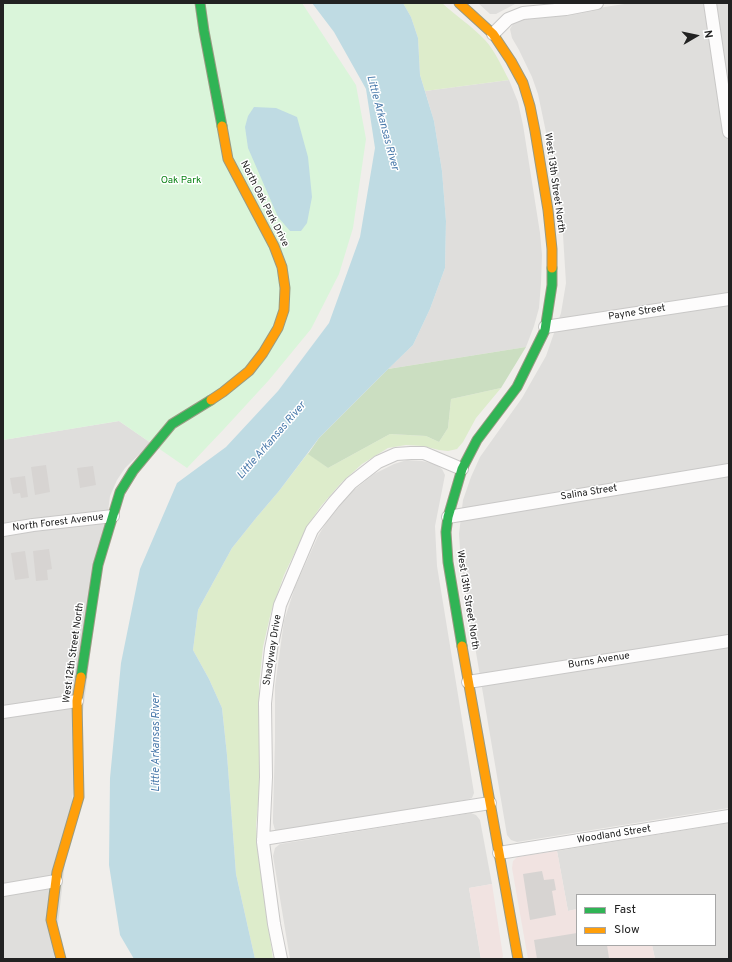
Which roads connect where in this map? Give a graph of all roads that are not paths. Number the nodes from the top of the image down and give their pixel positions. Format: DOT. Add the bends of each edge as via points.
graph roads {
  1 [pos="200,3"];
  2 [pos="459,3"];
  3 [pos="597,3"];
  4 [pos="710,3"];
  5 [pos="493,34"];
  6 [pos="729,132"];
  7 [pos="729,299"];
  8 [pos="545,327"];
  9 [pos="462,469"];
  10 [pos="729,470"];
  11 [pos="113,516"];
  12 [pos="448,517"];
  13 [pos="3,530"];
  14 [pos="729,640"];
  15 [pos="468,682"];
  16 [pos="77,701"];
  17 [pos="3,712"];
  18 [pos="490,803"];
  19 [pos="729,816"];
  20 [pos="263,839"];
  21 [pos="499,853"];
  22 [pos="56,882"];
  23 [pos="3,890"];
  24 [pos="516,949"];
  25 [pos="62,959"];
  26 [pos="281,959"];
  27 [pos="510,959"];
  28 [pos="518,959"];
  1 -- 11 [label="street, North Oak Park Drive" via="228,159 274,246 282,267 285,288 284,310 278,328 249,371 223,392 172,424 153,446 120,492"];
  2 -- 5 [label="street, West 13th Street North"];
  3 -- 5 [label="street" via="523,13 508,20"];
  4 -- 6 [label="street"];
  5 -- 8 [label="street, West 13th Street North" via="522,83 535,131 552,249 552,285"];
  7 -- 8 [label="street, Payne Street"];
  8 -- 9 [label="street, West 13th Street North" via="517,387 477,440"];
  9 -- 12 [label="street, West 13th Street North"];
  9 -- 20 [label="street, Shadyway Drive" via="424,453 396,454 378,462 351,483 312,530 280,605 271,649 265,704 266,777"];
  10 -- 12 [label="street, Salina Street"];
  11 -- 13 [label="street, North Forest Avenue"];
  11 -- 16 [label="street, West 12th Street North" via="98,565"];
  12 -- 15 [label="street, West 13th Street North" via="448,562"];
  14 -- 15 [label="street, Burns Avenue"];
  15 -- 18 [label="street, West 13th Street North"];
  16 -- 17 [label="street"];
  16 -- 22 [label="street, West 12th Street North" via="79,797"];
  18 -- 20 [label="street"];
  18 -- 21 [label="street, West 13th Street North"];
  19 -- 21 [label="street, Woodland Street"];
  20 -- 26 [label="street, Shadyway Drive"];
  21 -- 24 [label="street, West 13th Street North"];
  22 -- 23 [label="street"];
  22 -- 25 [label="street, West 12th Street North" via="52,920"];
  24 -- 27 [label="street"];
  24 -- 28 [label="street, West 13th Street North"];
}
